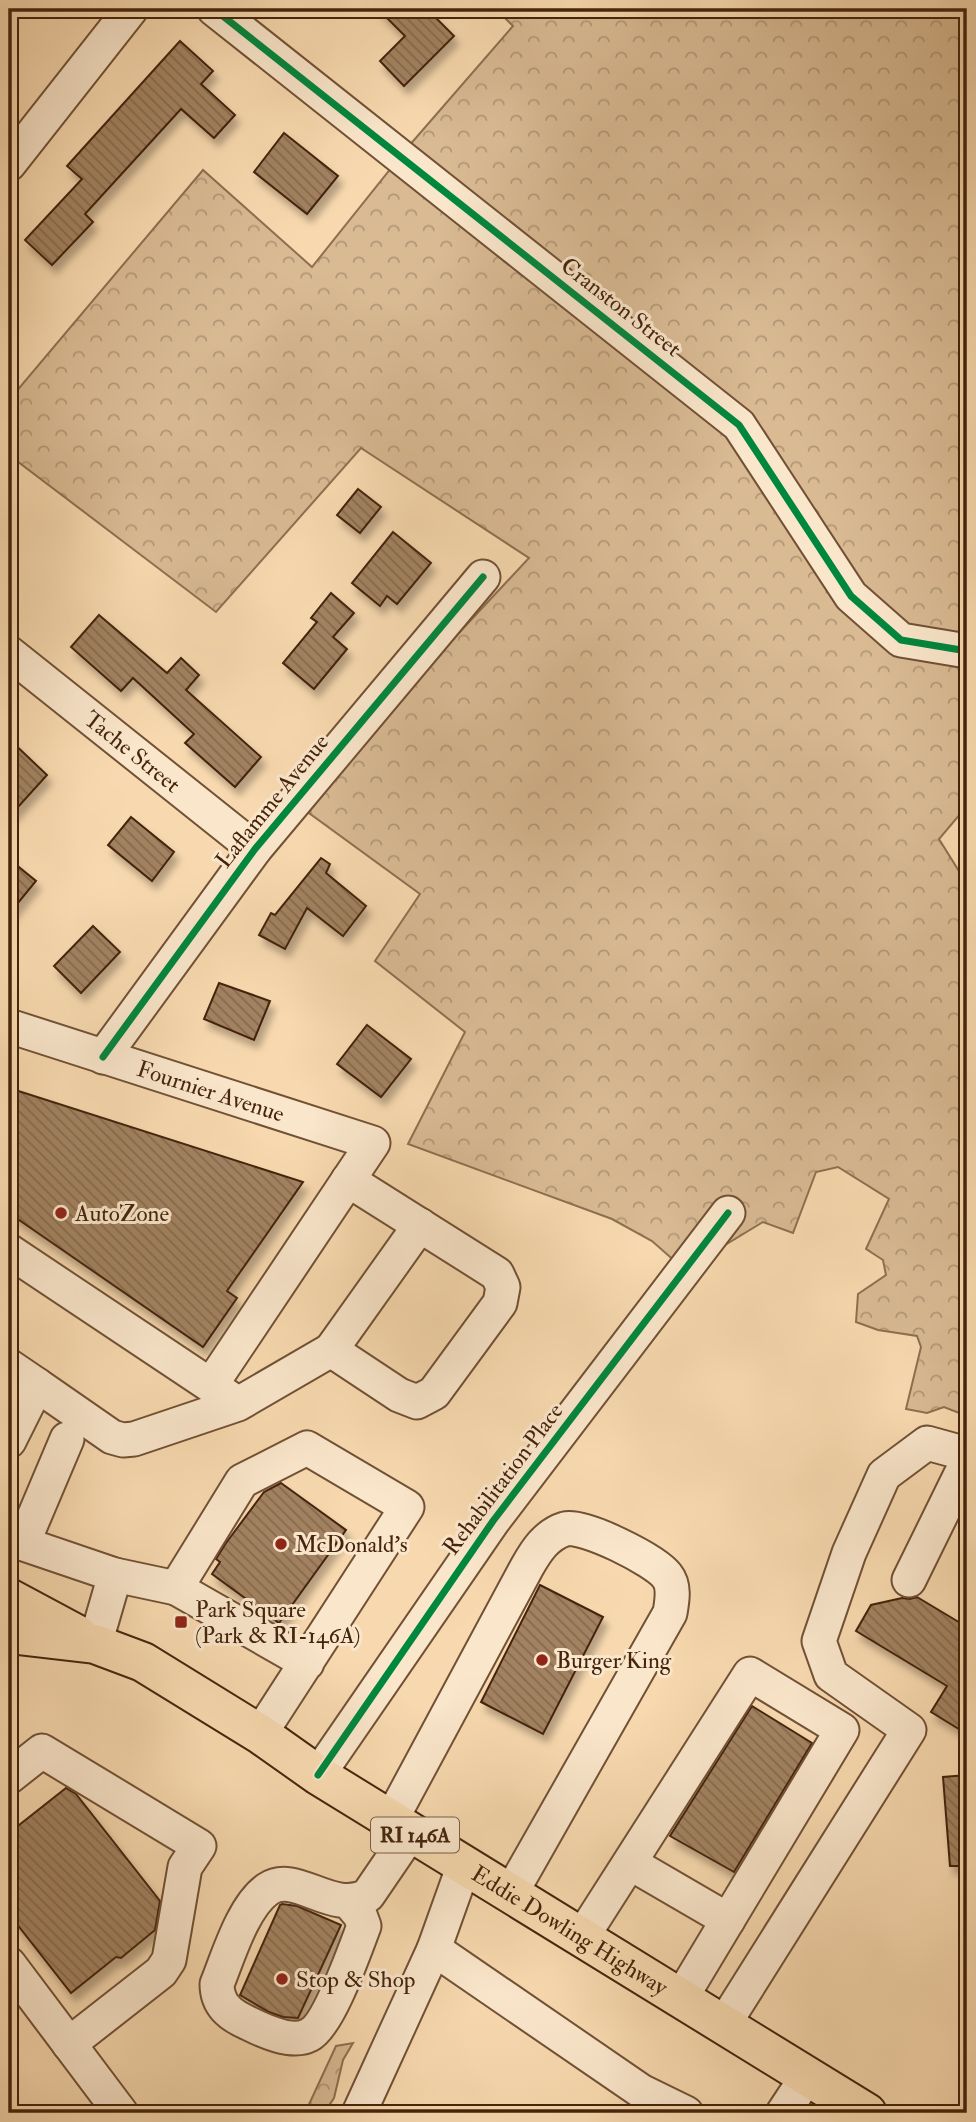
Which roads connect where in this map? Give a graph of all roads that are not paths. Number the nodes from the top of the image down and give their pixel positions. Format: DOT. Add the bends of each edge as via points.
graph roads {
  1 [pos="131,9"];
  2 [pos="214,9"];
  3 [pos="9,164"];
  4 [pos="483,577"];
  5 [pos="967,651"];
  6 [pos="9,653"];
  7 [pos="255,849"];
  8 [pos="9,1026"];
  9 [pos="103,1057"];
  10 [pos="348,1180"];
  11 [pos="728,1213"];
  12 [pos="419,1225"];
  13 [pos="9,1251"];
  14 [pos="331,1350"];
  15 [pos="9,1366"];
  16 [pos="37,1384"];
  17 [pos="211,1385"];
  18 [pos="238,1404"];
  19 [pos="67,1439"];
  20 [pos="9,1441"];
  21 [pos="967,1454"];
  22 [pos="967,1462"];
  23 [pos="16,1541"];
  24 [pos="115,1575"];
  25 [pos="909,1580"];
  26 [pos="176,1588"];
  27 [pos="9,1598"];
  28 [pos="9,1634"];
  29 [pos="95,1644"];
  30 [pos="307,1663"];
  31 [pos="260,1734"];
  32 [pos="9,1742"];
  33 [pos="42,1751"];
  34 [pos="318,1774"];
  35 [pos="9,1777"];
  36 [pos="401,1826"];
  37 [pos="630,1863"];
  38 [pos="464,1865"];
  39 [pos="511,1894"];
  40 [pos="349,1902"];
  41 [pos="728,1920"];
  42 [pos="582,1937"];
  43 [pos="434,1949"];
  44 [pos="9,1964"];
  45 [pos="681,1998"];
  46 [pos="724,2024"];
  47 [pos="69,2044"];
  48 [pos="808,2075"];
  49 [pos="121,2113"];
  50 [pos="359,2113"];
  51 [pos="687,2113"];
  52 [pos="783,2113"];
  53 [pos="867,2113"];
  1 -- 3 [label="street"];
  2 -- 5 [label="street, Cranston Street" via="739,425 851,596 901,640"];
  4 -- 7 [label="street, Laflamme Avenue"];
  6 -- 7 [label="street, Tache Street"];
  7 -- 9 [label="street, Laflamme Avenue"];
  8 -- 9 [label="street, Fournier Avenue"];
  9 -- 10 [label="street, Fournier Avenue" via="373,1143"];
  10 -- 12 [label="street"];
  10 -- 17 [label="street"];
  11 -- 34 [label="street, Rehabilitation Place" via="494,1521"];
  12 -- 14 [label="street"];
  12 -- 14 [label="street" via="497,1274 503,1287 500,1303 434,1393 417,1402"];
  13 -- 17 [label="street"];
  14 -- 18 [label="street"];
  15 -- 16 [label="street"];
  16 -- 18 [label="street" via="122,1440"];
  16 -- 20 [label="street"];
  17 -- 18 [label="street"];
  19 -- 23 [label="street"];
  21 -- 46 [label="street" via="927,1444 884,1475 849,1553 819,1641 831,1675 909,1730"];
  22 -- 25 [label="street"];
  23 -- 24 [label="street"];
  24 -- 26 [label="street"];
  24 -- 29 [label="street"];
  26 -- 30 [label="street"];
  26 -- 30 [label="street" via="242,1480 307,1448 407,1507"];
  27 -- 29 [label="main road"];
  28 -- 29 [label="main road, Eddie Dowling Highway / RI 146A"];
  29 -- 31 [label="main road, Eddie Dowling Highway / RI 146A" via="142,1662"];
  30 -- 31 [label="street"];
  31 -- 34 [label="main road, Eddie Dowling Highway / RI 146A"];
  32 -- 33 [label="street"];
  33 -- 35 [label="street"];
  33 -- 47 [label="street" via="199,1846 185,1867 169,1960"];
  34 -- 36 [label="main road, Eddie Dowling Highway / RI 146A"];
  36 -- 38 [label="main road, Eddie Dowling Highway / RI 146A"];
  36 -- 39 [label="street" via="449,1712 527,1567 549,1537 566,1528 585,1530 655,1564 669,1578 673,1594 670,1613"];
  36 -- 40 [label="street" via="368,1895"];
  37 -- 41 [label="street"];
  37 -- 41 [label="street" via="750,1674 842,1730"];
  37 -- 42 [label="street"];
  38 -- 39 [label="main road, Eddie Dowling Highway / RI 146A"];
  38 -- 43 [label="street"];
  39 -- 42 [label="main road, Eddie Dowling Highway / RI 146A"];
  40 -- 40 [label="street" via="290,1885 270,1888 245,1919 217,1984 222,2006 280,2035 308,2036 316,2030 364,1926"];
  41 -- 45 [label="street"];
  42 -- 45 [label="main road, Eddie Dowling Highway / RI 146A"];
  43 -- 50 [label="street"];
  43 -- 51 [label="street" via="641,2091"];
  44 -- 47 [label="street"];
  45 -- 46 [label="main road, Eddie Dowling Highway / RI 146A"];
  46 -- 48 [label="main road, Eddie Dowling Highway / RI 146A"];
  47 -- 49 [label="street"];
  48 -- 52 [label="street"];
  48 -- 53 [label="main road, Eddie Dowling Highway / RI 146A"];
}
